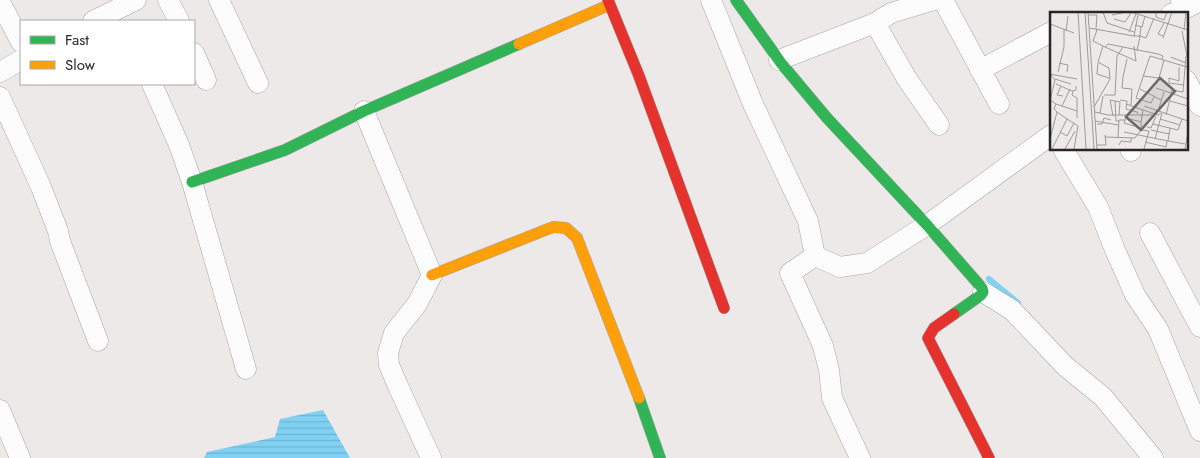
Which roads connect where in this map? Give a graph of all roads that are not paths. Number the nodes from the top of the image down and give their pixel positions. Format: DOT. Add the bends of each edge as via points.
graph roads {
  1 [pos="136,0"];
  2 [pos="168,0"];
  3 [pos="219,0"];
  4 [pos="711,0"];
  5 [pos="736,0"];
  6 [pos="934,0"];
  7 [pos="942,0"];
  8 [pos="0,2"];
  9 [pos="608,3"];
  10 [pos="119,10"];
  11 [pos="884,12"];
  12 [pos="95,20"];
  13 [pos="178,20"];
  14 [pos="1050,33"];
  15 [pos="20,40"];
  16 [pos="195,55"];
  17 [pos="779,60"];
  18 [pos="20,61"];
  19 [pos="980,70"];
  20 [pos="0,72"];
  21 [pos="206,80"];
  22 [pos="258,83"];
  23 [pos="152,85"];
  24 [pos="0,97"];
  25 [pos="999,104"];
  26 [pos="364,112"];
  27 [pos="939,125"];
  28 [pos="1050,136"];
  29 [pos="1064,150"];
  30 [pos="192,182"];
  31 [pos="927,225"];
  32 [pos="1150,232"];
  33 [pos="815,256"];
  34 [pos="432,275"];
  35 [pos="982,292"];
  36 [pos="724,308"];
  37 [pos="1200,327"];
  38 [pos="98,342"];
  39 [pos="246,369"];
  40 [pos="0,410"];
  41 [pos="1200,431"];
  42 [pos="20,458"];
  43 [pos="431,458"];
  44 [pos="660,458"];
  45 [pos="860,458"];
  46 [pos="989,458"];
  47 [pos="1153,458"];
  1 -- 10 [label="street"];
  2 -- 13 [label="street"];
  3 -- 22 [label="street"];
  4 -- 33 [label="street" via="753,104 808,221"];
  5 -- 17 [label="street"];
  6 -- 11 [label="street"];
  7 -- 19 [label="street"];
  8 -- 15 [label="street"];
  9 -- 26 [label="street"];
  9 -- 36 [label="street" via="640,76"];
  10 -- 12 [label="street"];
  11 -- 17 [label="street"];
  11 -- 27 [label="street" via="907,79"];
  14 -- 19 [label="street"];
  16 -- 21 [label="street"];
  17 -- 31 [label="street" via="827,118"];
  18 -- 20 [label="street"];
  19 -- 25 [label="street"];
  23 -- 30 [label="street"];
  24 -- 38 [label="street" via="42,187"];
  26 -- 30 [label="street" via="285,150"];
  26 -- 34 [label="street"];
  28 -- 31 [label="street"];
  29 -- 41 [label="street" via="1098,207 1136,295 1158,329"];
  30 -- 39 [label="street"];
  31 -- 33 [label="street" via="867,263 840,267"];
  31 -- 35 [label="street" via="982,288"];
  32 -- 37 [label="street"];
  33 -- 45 [label="street" via="790,273 823,346 832,398"];
  34 -- 43 [label="street" via="417,304 394,333 388,353 389,365"];
  34 -- 44 [label="street" via="553,226 566,228 577,238"];
  35 -- 46 [label="street" via="934,328 928,338"];
  35 -- 47 [label="street" via="1012,310 1065,366 1103,397"];
  40 -- 42 [label="street"];
}
